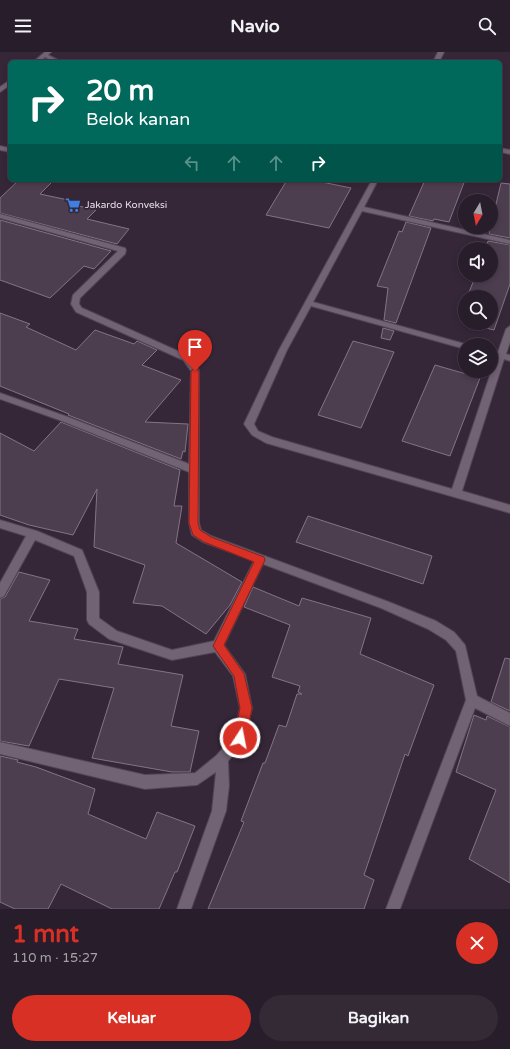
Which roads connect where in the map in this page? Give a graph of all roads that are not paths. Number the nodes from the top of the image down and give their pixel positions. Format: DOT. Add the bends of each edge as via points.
graph roads {
  1 [pos="46,54"];
  2 [pos="56,60"];
  3 [pos="8,84"];
  4 [pos="0,90"];
  5 [pos="374,182"];
  6 [pos="360,208"];
  7 [pos="0,216"];
  8 [pos="510,242"];
  9 [pos="308,303"];
  10 [pos="510,329"];
  11 [pos="458,344"];
  12 [pos="506,357"];
  13 [pos="0,396"];
  14 [pos="195,470"];
  15 [pos="456,492"];
  16 [pos="510,509"];
  17 [pos="0,524"];
  18 [pos="33,534"];
  19 [pos="260,560"];
  20 [pos="0,593"];
  21 [pos="218,646"];
  22 [pos="472,700"];
  23 [pos="510,720"];
  24 [pos="0,748"];
  25 [pos="222,759"];
  26 [pos="184,909"];
  27 [pos="393,909"];
  1 -- 2 [label="street"];
  3 -- 4 [label="street"];
  5 -- 6 [label="street"];
  6 -- 8 [label="street"];
  6 -- 9 [label="street"];
  7 -- 14 [label="street" via="122,250 76,297 75,304 79,310 186,358 191,363 195,371"];
  9 -- 11 [label="street"];
  9 -- 15 [label="street" via="248,424 255,433 269,440"];
  10 -- 12 [label="street"];
  12 -- 15 [label="street"];
  13 -- 14 [label="street"];
  14 -- 19 [label="street" via="196,532 207,540"];
  15 -- 16 [label="street"];
  17 -- 18 [label="street"];
  18 -- 20 [label="street"];
  18 -- 21 [label="street" via="78,553 94,592 93,620 113,635 172,655"];
  19 -- 21 [label="street"];
  19 -- 22 [label="street" via="385,605 432,625 450,636 461,649"];
  21 -- 25 [label="street" via="239,674 246,708 240,738"];
  22 -- 23 [label="street"];
  22 -- 27 [label="street"];
  24 -- 25 [label="street" via="145,782 197,779"];
  25 -- 26 [label="street" via="219,811"];
}
